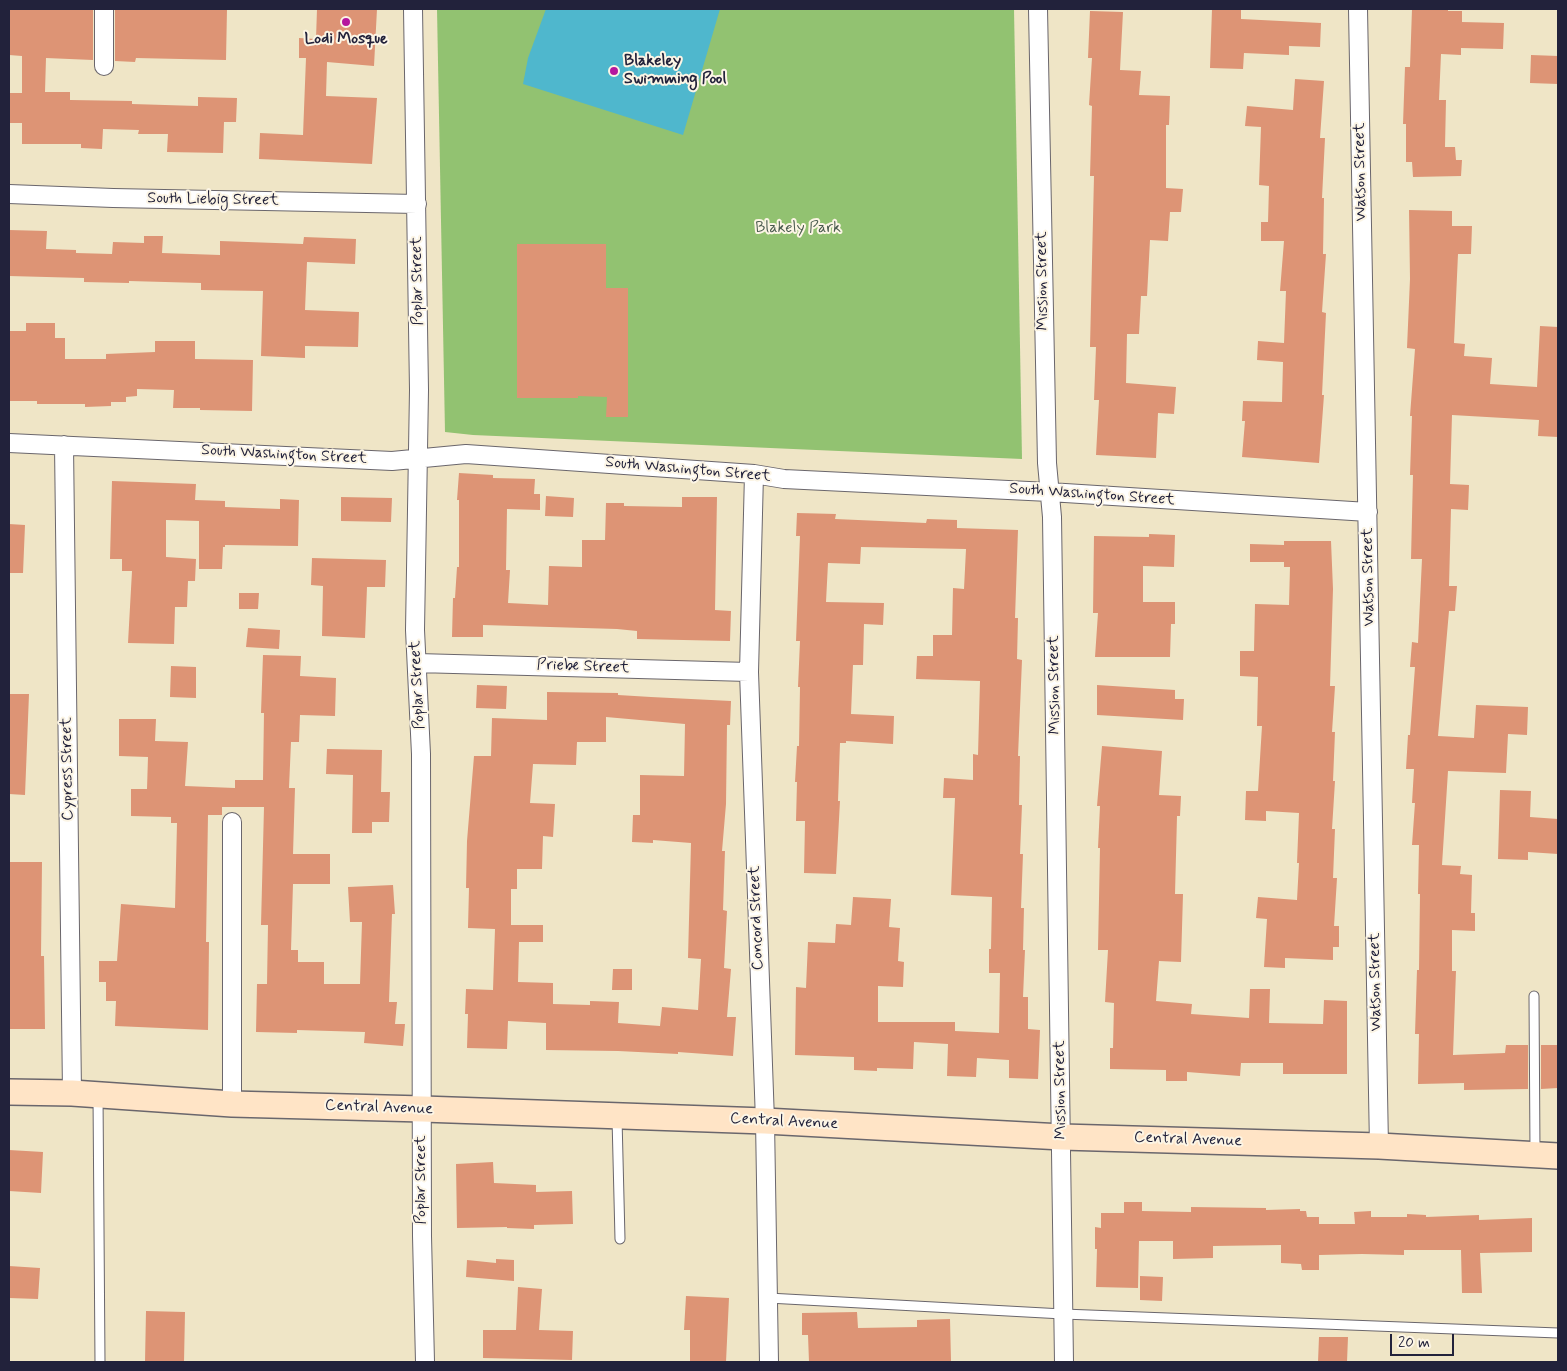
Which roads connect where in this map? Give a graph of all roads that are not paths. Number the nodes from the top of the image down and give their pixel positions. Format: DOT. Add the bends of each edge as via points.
graph roads {
  1 [pos="104,9"];
  2 [pos="413,9"];
  3 [pos="1038,9"];
  4 [pos="1358,9"];
  5 [pos="104,66"];
  6 [pos="9,194"];
  7 [pos="417,204"];
  8 [pos="9,443"];
  9 [pos="64,445"];
  10 [pos="419,458"];
  11 [pos="754,474"];
  12 [pos="1049,492"];
  13 [pos="1368,512"];
  14 [pos="417,663"];
  15 [pos="749,672"];
  16 [pos="232,822"];
  17 [pos="1534,996"];
  18 [pos="9,1092"];
  19 [pos="72,1094"];
  20 [pos="98,1095"];
  21 [pos="232,1104"];
  22 [pos="423,1108"];
  23 [pos="616,1116"];
  24 [pos="765,1121"];
  25 [pos="1062,1137"];
  26 [pos="1378,1146"];
  27 [pos="1547,1156"];
  28 [pos="620,1239"];
  29 [pos="768,1298"];
  30 [pos="1063,1314"];
  31 [pos="1558,1332"];
  32 [pos="100,1362"];
  33 [pos="425,1362"];
  34 [pos="769,1362"];
  35 [pos="1064,1362"];
  1 -- 5 [label="street"];
  2 -- 7 [label="street, Poplar Street"];
  3 -- 12 [label="street, Mission Street"];
  4 -- 13 [label="street, Watson Street"];
  6 -- 7 [label="street, South Liebig Street"];
  7 -- 10 [label="street, Poplar Street"];
  8 -- 9 [label="street, South Washington Street"];
  9 -- 10 [label="street, South Washington Street" via="392,461"];
  9 -- 19 [label="street, Cypress Street"];
  10 -- 11 [label="street, South Washington Street" via="466,454"];
  10 -- 14 [label="street, Poplar Street"];
  11 -- 12 [label="street, South Washington Street"];
  11 -- 15 [label="street, Concord Street"];
  12 -- 13 [label="street, South Washington Street"];
  12 -- 25 [label="street, Mission Street" via="1052,516"];
  13 -- 26 [label="street, Watson Street"];
  14 -- 15 [label="street, Priebe Street"];
  14 -- 22 [label="street, Poplar Street" via="422,754"];
  15 -- 24 [label="street, Concord Street"];
  16 -- 21 [label="street"];
  17 -- 27 [label="lane"];
  18 -- 19 [label="street, Central Avenue"];
  19 -- 20 [label="street, Central Avenue"];
  20 -- 21 [label="street, Central Avenue"];
  20 -- 32 [label="lane"];
  21 -- 22 [label="street, Central Avenue"];
  22 -- 23 [label="street, Central Avenue"];
  22 -- 33 [label="street, Poplar Street"];
  23 -- 24 [label="street, Central Avenue"];
  23 -- 28 [label="lane"];
  24 -- 25 [label="street, Central Avenue"];
  24 -- 29 [label="street, Concord Street"];
  25 -- 26 [label="street, Central Avenue"];
  25 -- 30 [label="street, Mission Street"];
  26 -- 27 [label="street, Central Avenue"];
  29 -- 30 [label="lane"];
  29 -- 34 [label="street, Concord Street"];
  30 -- 31 [label="lane"];
  30 -- 35 [label="street, Mission Street"];
}
